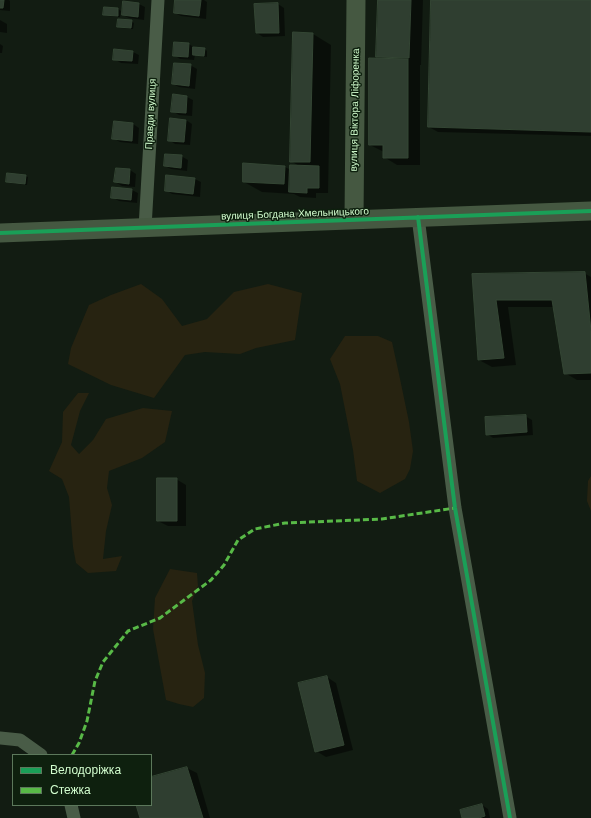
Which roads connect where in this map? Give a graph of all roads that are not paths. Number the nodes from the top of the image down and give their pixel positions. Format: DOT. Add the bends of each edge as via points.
graph roads {
  1 [pos="158,0"];
  2 [pos="356,0"];
  3 [pos="591,211"];
  4 [pos="418,217"];
  5 [pos="354,219"];
  6 [pos="145,228"];
  7 [pos="0,233"];
  8 [pos="0,738"];
  9 [pos="40,754"];
  10 [pos="71,806"];
  11 [pos="74,818"];
  12 [pos="510,818"];
  1 -- 6 [label="street, Правди вулиця"];
  2 -- 5 [label="street, вулиця Віктора Ліфоренка"];
  3 -- 4 [label="street, вулиця Богдана Хмельницького"];
  4 -- 5 [label="street, вулиця Богдана Хмельницького"];
  4 -- 12 [label="street" via="455,508"];
  5 -- 6 [label="street, вулиця Богдана Хмельницького"];
  6 -- 7 [label="street, вулиця Богдана Хмельницького"];
  8 -- 9 [label="street" via="20,740"];
  10 -- 11 [label="street"];
}
